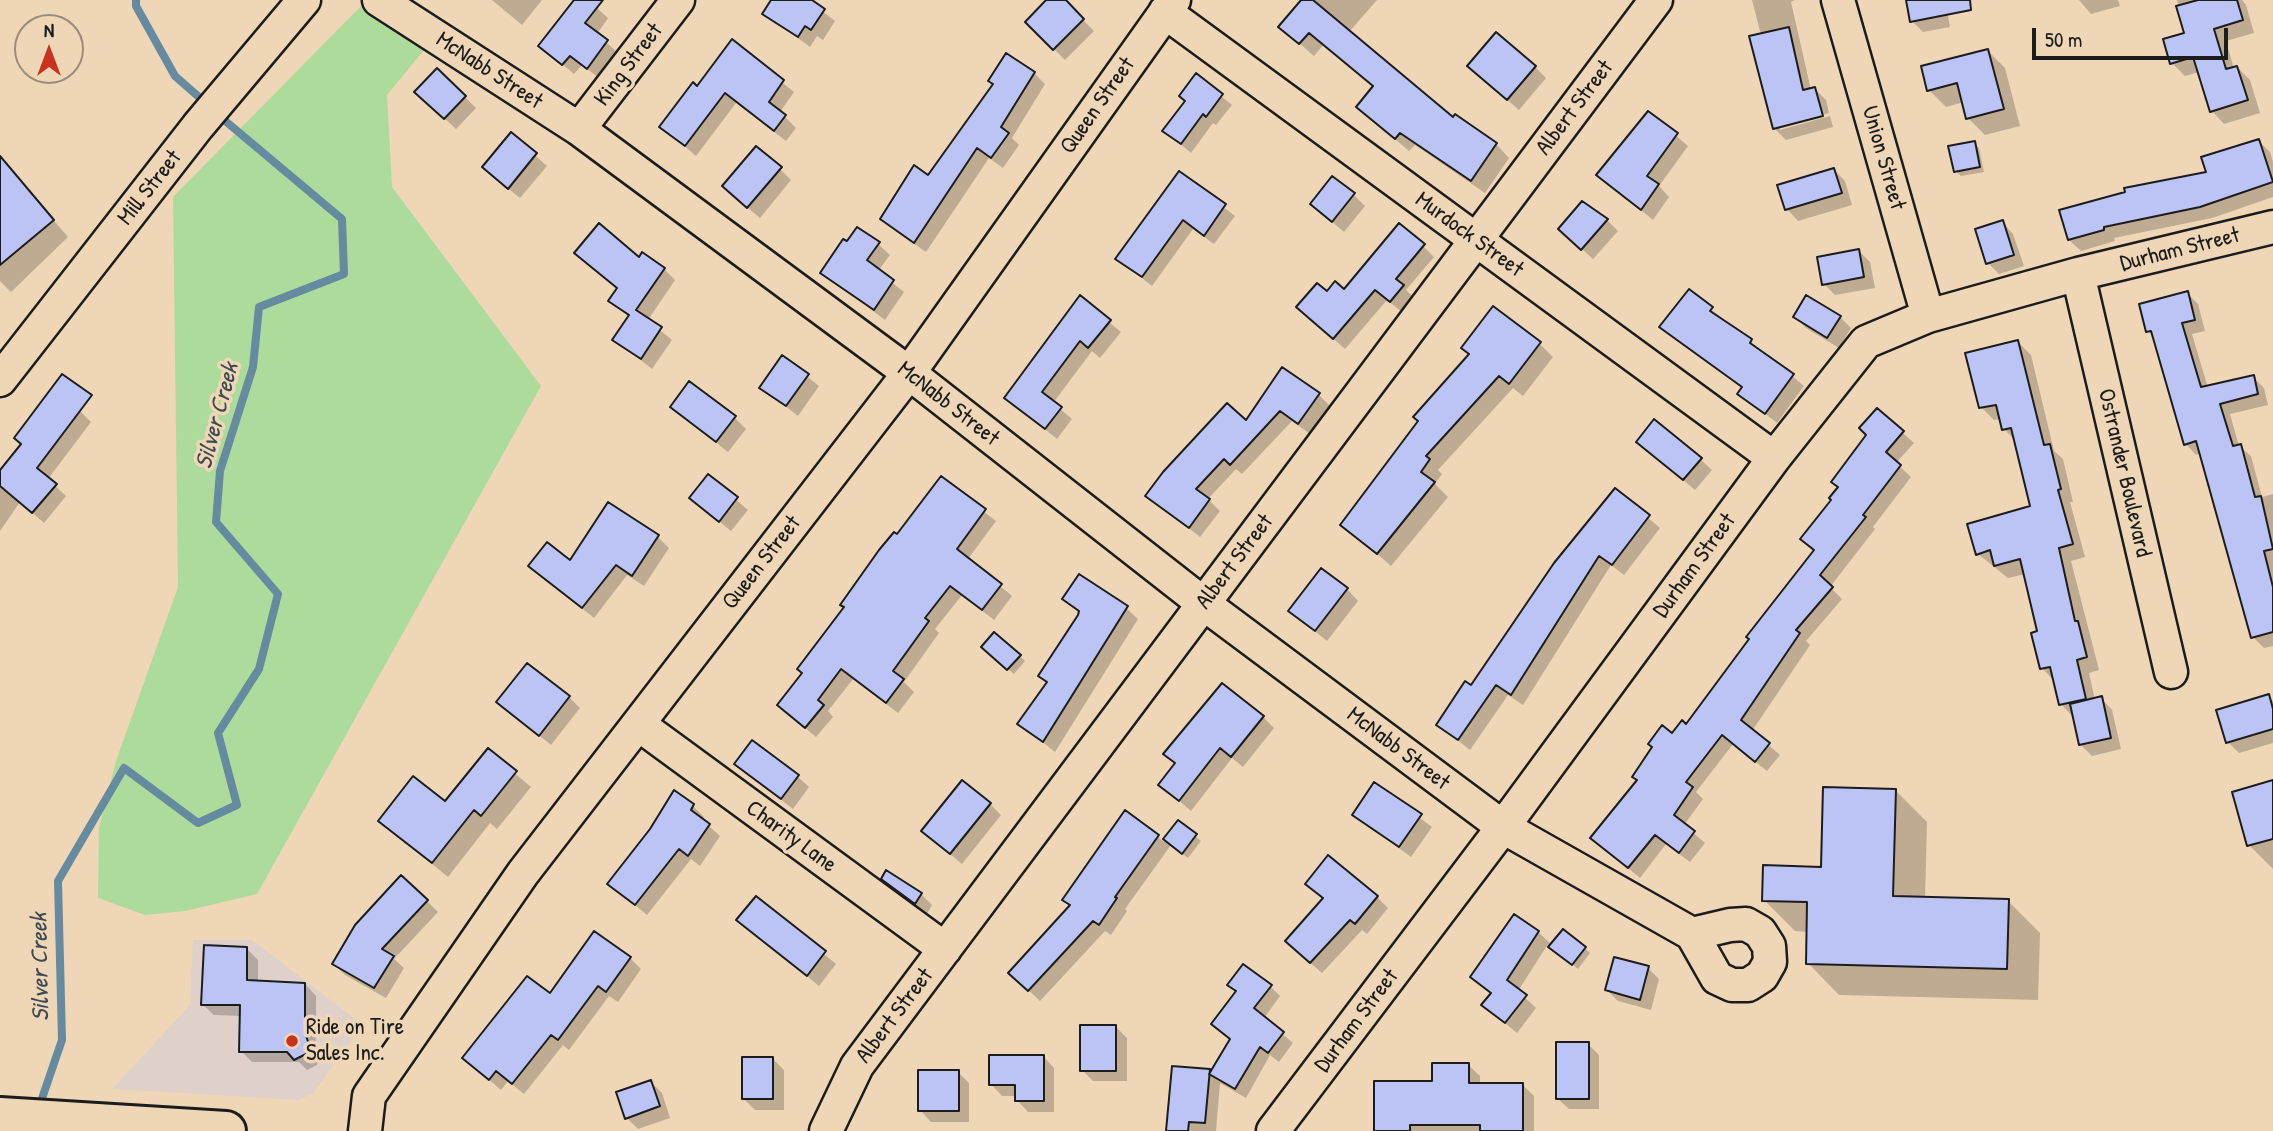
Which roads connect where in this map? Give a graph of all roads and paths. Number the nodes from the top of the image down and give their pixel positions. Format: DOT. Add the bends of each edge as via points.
graph roads {
  1 [pos="304,0"];
  2 [pos="379,0"];
  3 [pos="678,0"];
  4 [pos="1656,0"];
  5 [pos="1838,0"];
  6 [pos="1169,6"];
  7 [pos="579,130"];
  8 [pos="2273,227"];
  9 [pos="1475,239"];
  10 [pos="2078,274"];
  11 [pos="1928,316"];
  12 [pos="909,373"];
  13 [pos="0,380"];
  14 [pos="1774,458"];
  15 [pos="1204,604"];
  16 [pos="2171,672"];
  17 [pos="638,724"];
  18 [pos="1503,827"];
  19 [pos="1692,934"];
  20 [pos="945,949"];
  21 [pos="0,1117"];
  22 [pos="226,1131"];
  23 [pos="365,1131"];
  24 [pos="826,1131"];
  25 [pos="1273,1131"];
  1 -- 13 [label="street, Mill Street"];
  2 -- 7 [label="street, McNabb Street"];
  3 -- 7 [label="street, King Street"];
  4 -- 9 [label="street, Albert Street"];
  5 -- 11 [label="street, Union Street"];
  6 -- 9 [label="street, Murdock Street"];
  6 -- 12 [label="street, Queen Street"];
  7 -- 12 [label="street, McNabb Street"];
  8 -- 10 [label="street, Durham Street"];
  9 -- 14 [label="street, Murdock Street"];
  9 -- 15 [label="street, Albert Street"];
  10 -- 11 [label="street, Durham Street"];
  10 -- 16 [label="street, Ostrander Boulevard"];
  11 -- 14 [label="street, Durham Street" via="1866,342"];
  12 -- 15 [label="street, McNabb Street"];
  12 -- 17 [label="street, Queen Street"];
  14 -- 18 [label="street, Durham Street"];
  15 -- 18 [label="street, McNabb Street"];
  15 -- 20 [label="street, Albert Street"];
  17 -- 20 [label="street, Charity Lane"];
  17 -- 23 [label="street, Queen Street" via="523,873 369,1096"];
  18 -- 19 [label="street, McNabb Street"];
  18 -- 25 [label="street, Durham Street"];
  20 -- 24 [label="street, Albert Street" via="857,1066"];
  21 -- 22 [label="main road"];
}
